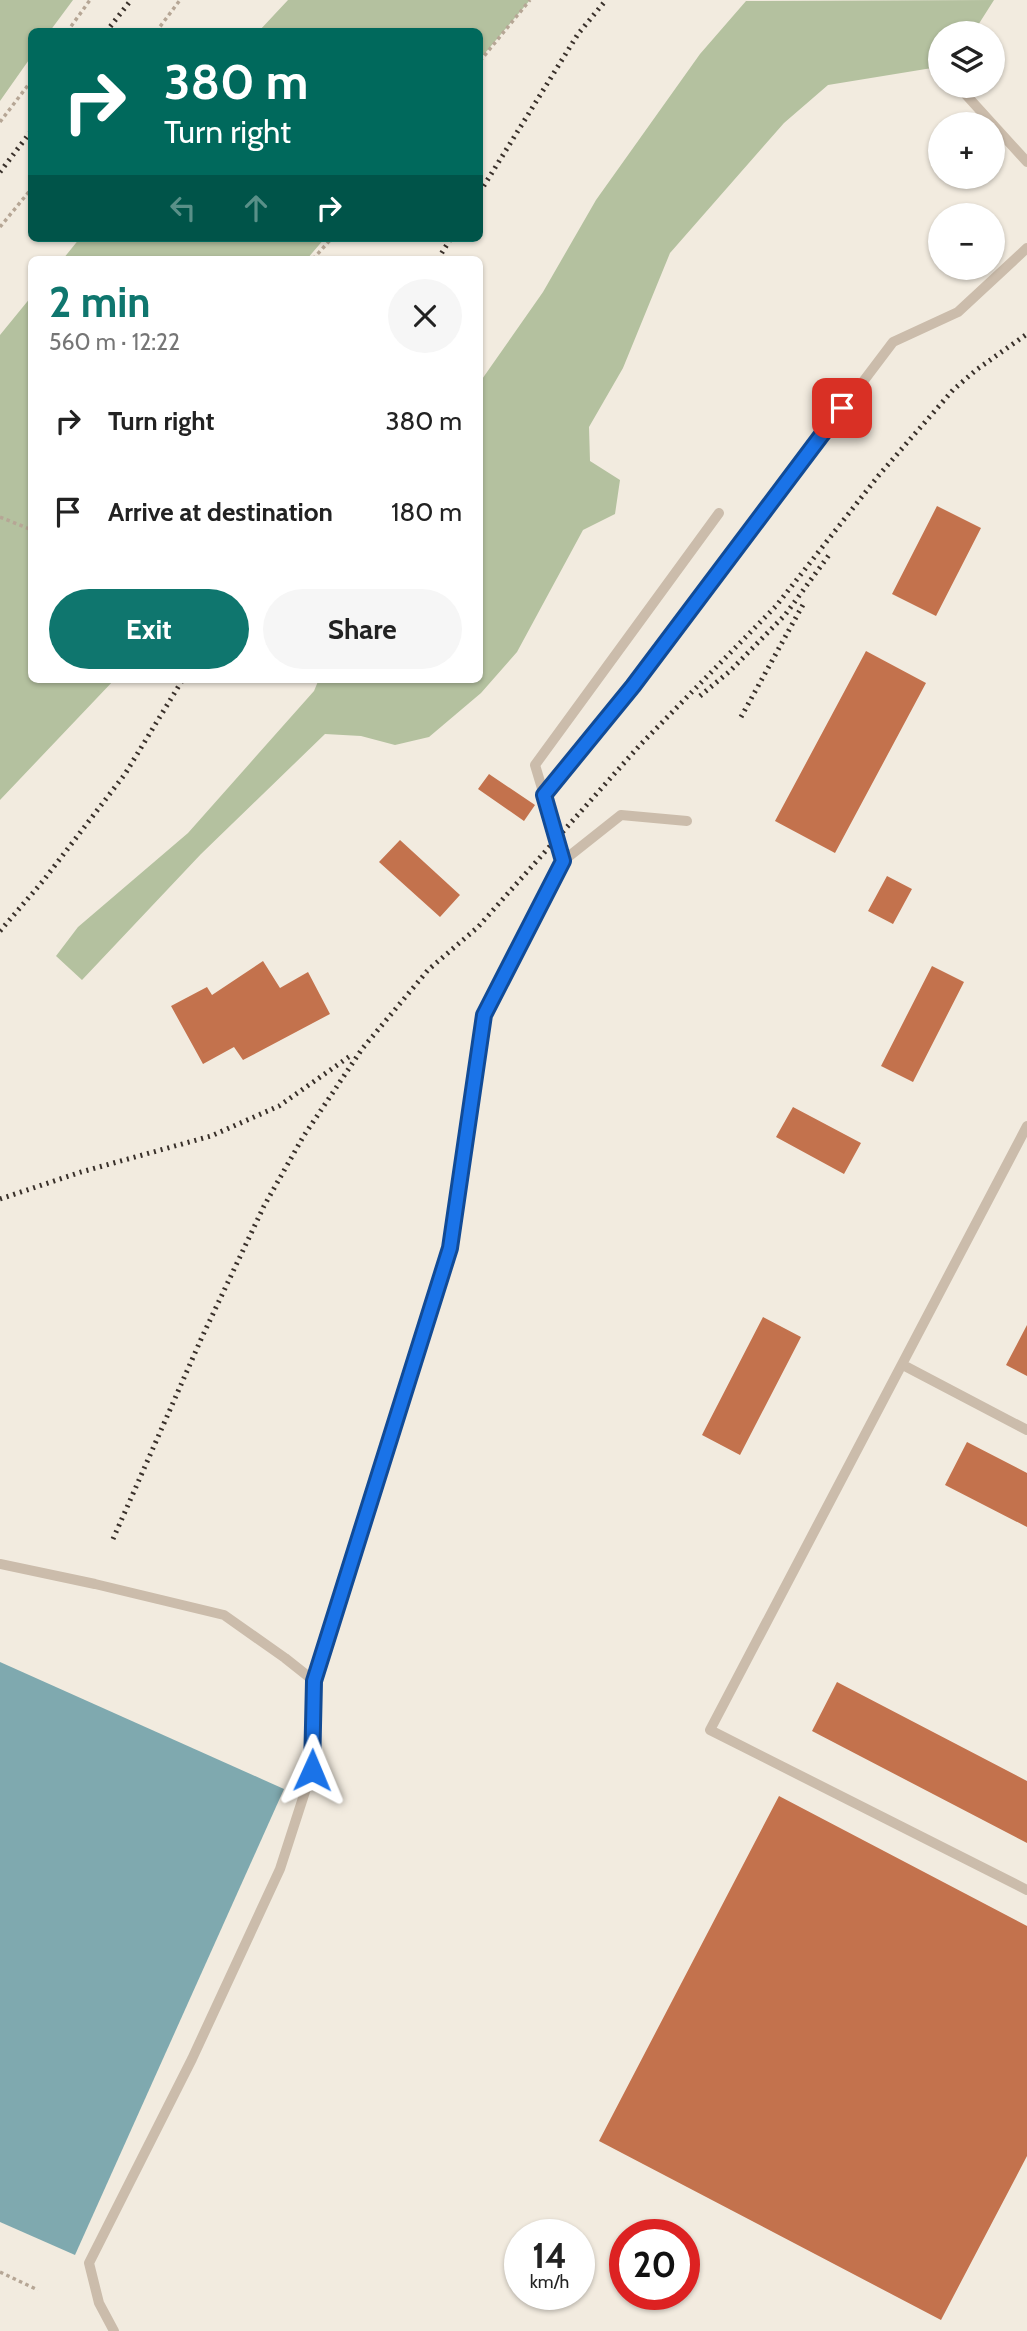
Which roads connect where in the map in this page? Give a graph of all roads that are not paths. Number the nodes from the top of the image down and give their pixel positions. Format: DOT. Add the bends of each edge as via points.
graph roads {
  1 [pos="969,98"];
  2 [pos="1027,162"];
  3 [pos="1027,248"];
  4 [pos="719,513"];
  5 [pos="544,795"];
  6 [pos="687,821"];
  7 [pos="563,861"];
  8 [pos="1027,1126"];
  9 [pos="903,1366"];
  10 [pos="1027,1430"];
  11 [pos="0,1564"];
  12 [pos="314,1681"];
  13 [pos="1027,1890"];
  14 [pos="114,2331"];
  1 -- 2 [label="lane"];
  3 -- 5 [label="lane" via="958,312 893,342 633,686"];
  4 -- 5 [label="lane" via="535,765"];
  5 -- 7 [label="lane"];
  6 -- 7 [label="lane" via="621,815"];
  7 -- 12 [label="lane" via="484,1015 450,1248"];
  8 -- 9 [label="lane"];
  9 -- 10 [label="lane"];
  9 -- 13 [label="lane" via="710,1731"];
  11 -- 12 [label="lane" via="224,1615"];
  12 -- 14 [label="lane" via="312,1770 280,1869 192,2059 89,2263 99,2303"];
}
